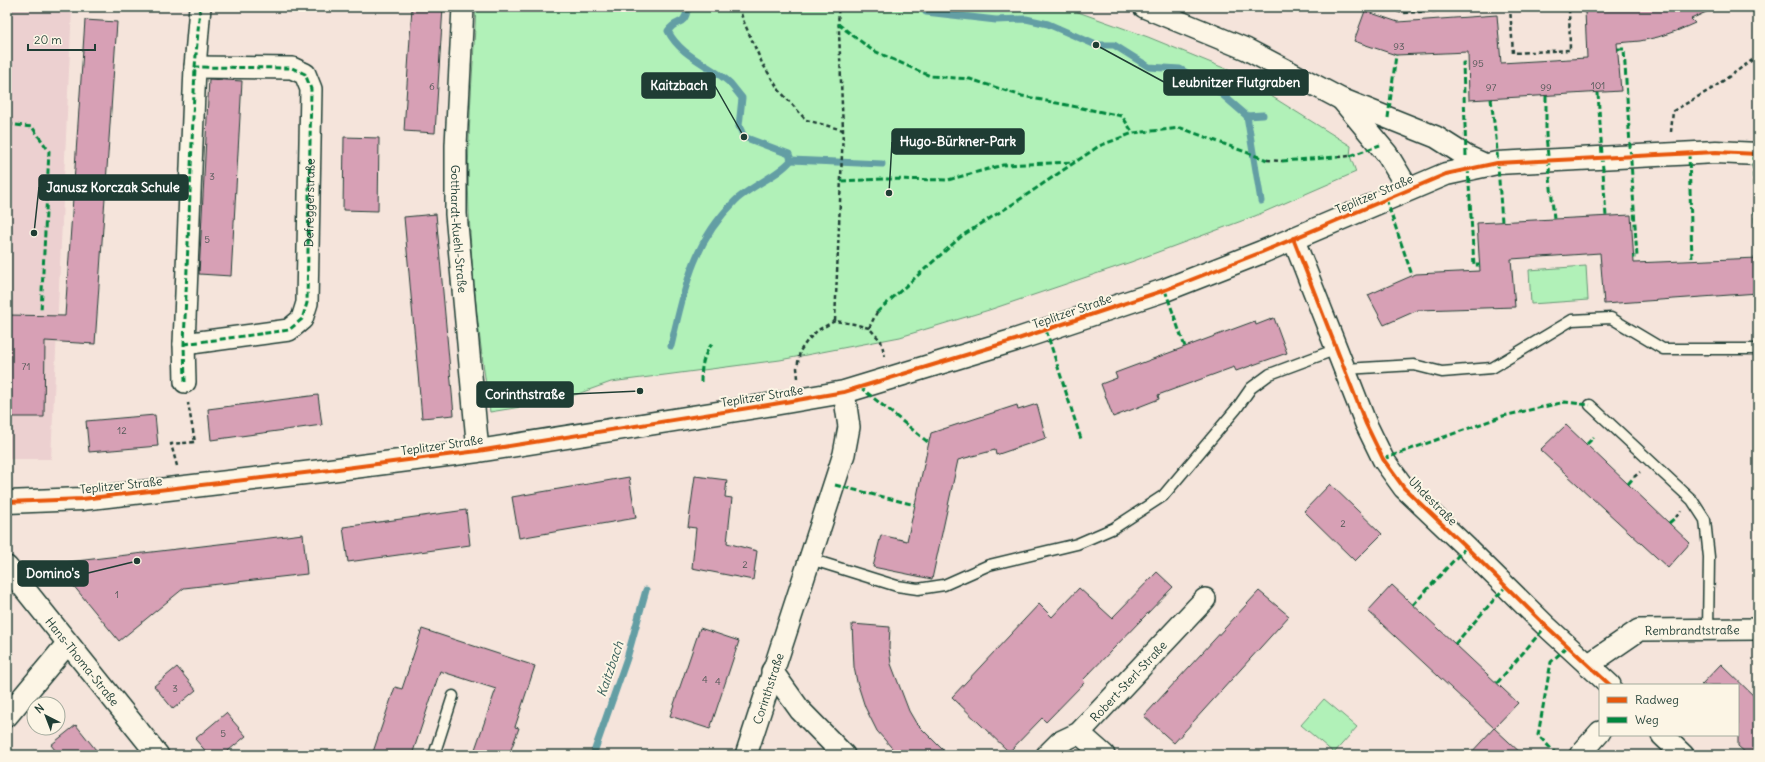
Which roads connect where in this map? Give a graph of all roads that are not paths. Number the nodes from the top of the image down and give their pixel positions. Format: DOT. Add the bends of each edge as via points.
graph roads {
  1 [pos="200,7"];
  2 [pos="463,7"];
  3 [pos="1144,7"];
  4 [pos="195,67"];
  5 [pos="1341,99"];
  6 [pos="1758,154"];
  7 [pos="1486,165"];
  8 [pos="1408,189"];
  9 [pos="1293,238"];
  10 [pos="184,344"];
  11 [pos="1337,349"];
  12 [pos="1758,349"];
  13 [pos="1345,369"];
  14 [pos="185,382"];
  15 [pos="844,392"];
  16 [pos="1590,405"];
  17 [pos="478,451"];
  18 [pos="7,502"];
  19 [pos="810,559"];
  20 [pos="7,567"];
  21 [pos="1204,599"];
  22 [pos="1758,629"];
  23 [pos="1708,631"];
  24 [pos="67,644"];
  25 [pos="1588,665"];
  26 [pos="772,671"];
  27 [pos="1609,684"];
  28 [pos="453,696"];
  29 [pos="7,716"];
  30 [pos="1079,733"];
  31 [pos="1599,733"];
  32 [pos="1663,736"];
  33 [pos="158,755"];
  34 [pos="434,755"];
  35 [pos="746,755"];
  36 [pos="844,755"];
  37 [pos="1047,755"];
  38 [pos="1104,755"];
  39 [pos="1580,755"];
  40 [pos="1683,755"];
  1 -- 4 [label="street"];
  2 -- 17 [label="street, Gotthardt-Kuehl-Straße" via="456,145 456,214"];
  3 -- 5 [label="street" via="1246,49"];
  4 -- 10 [label="street"];
  4 -- 10 [label="street, Defreggerstraße" via="292,68 305,74 311,89 307,303 302,319 289,330"];
  5 -- 7 [label="street" via="1436,137"];
  5 -- 8 [label="street" via="1387,154"];
  6 -- 7 [label="main road, Teplitzer Straße" via="1716,152"];
  7 -- 8 [label="main road, Teplitzer Straße" via="1446,174"];
  8 -- 9 [label="main road, Teplitzer Straße"];
  9 -- 11 [label="street, Uhdestraße"];
  9 -- 15 [label="main road, Teplitzer Straße" via="1165,290 1015,340"];
  10 -- 14 [label="street"];
  11 -- 13 [label="street, Uhdestraße"];
  11 -- 19 [label="lane" via="1270,374 1252,388 1163,496 1114,528 1078,544 989,565 944,585 918,589 896,586"];
  12 -- 13 [label="lane" via="1663,349 1611,318 1572,320 1492,368 1442,372 1414,365"];
  13 -- 25 [label="street, Uhdestraße" via="1366,424 1383,459 1404,488"];
  15 -- 17 [label="main road, Teplitzer Straße"];
  15 -- 19 [label="street, Corinthstraße" via="849,427 835,485"];
  16 -- 23 [label="lane" via="1692,500 1705,520 1709,557"];
  17 -- 18 [label="main road, Teplitzer Straße" via="181,489 82,499"];
  19 -- 26 [label="street, Corinthstraße"];
  20 -- 24 [label="street, Hans-Thoma-Straße"];
  21 -- 30 [label="street, Robert-Sterl-Straße"];
  22 -- 23 [label="street, Rembrandtstraße"];
  23 -- 25 [label="street, Rembrandtstraße" via="1639,630"];
  24 -- 29 [label="street"];
  24 -- 33 [label="street, Hans-Thoma-Straße"];
  25 -- 27 [label="street, Uhdestraße"];
  26 -- 35 [label="street, Corinthstraße"];
  26 -- 36 [label="street" via="800,710"];
  28 -- 34 [label="lane"];
  30 -- 37 [label="street, Robert-Sterl-Straße" via="1060,742"];
  30 -- 38 [label="street"];
  31 -- 39 [label="street"];
  32 -- 40 [label="street"];
}
